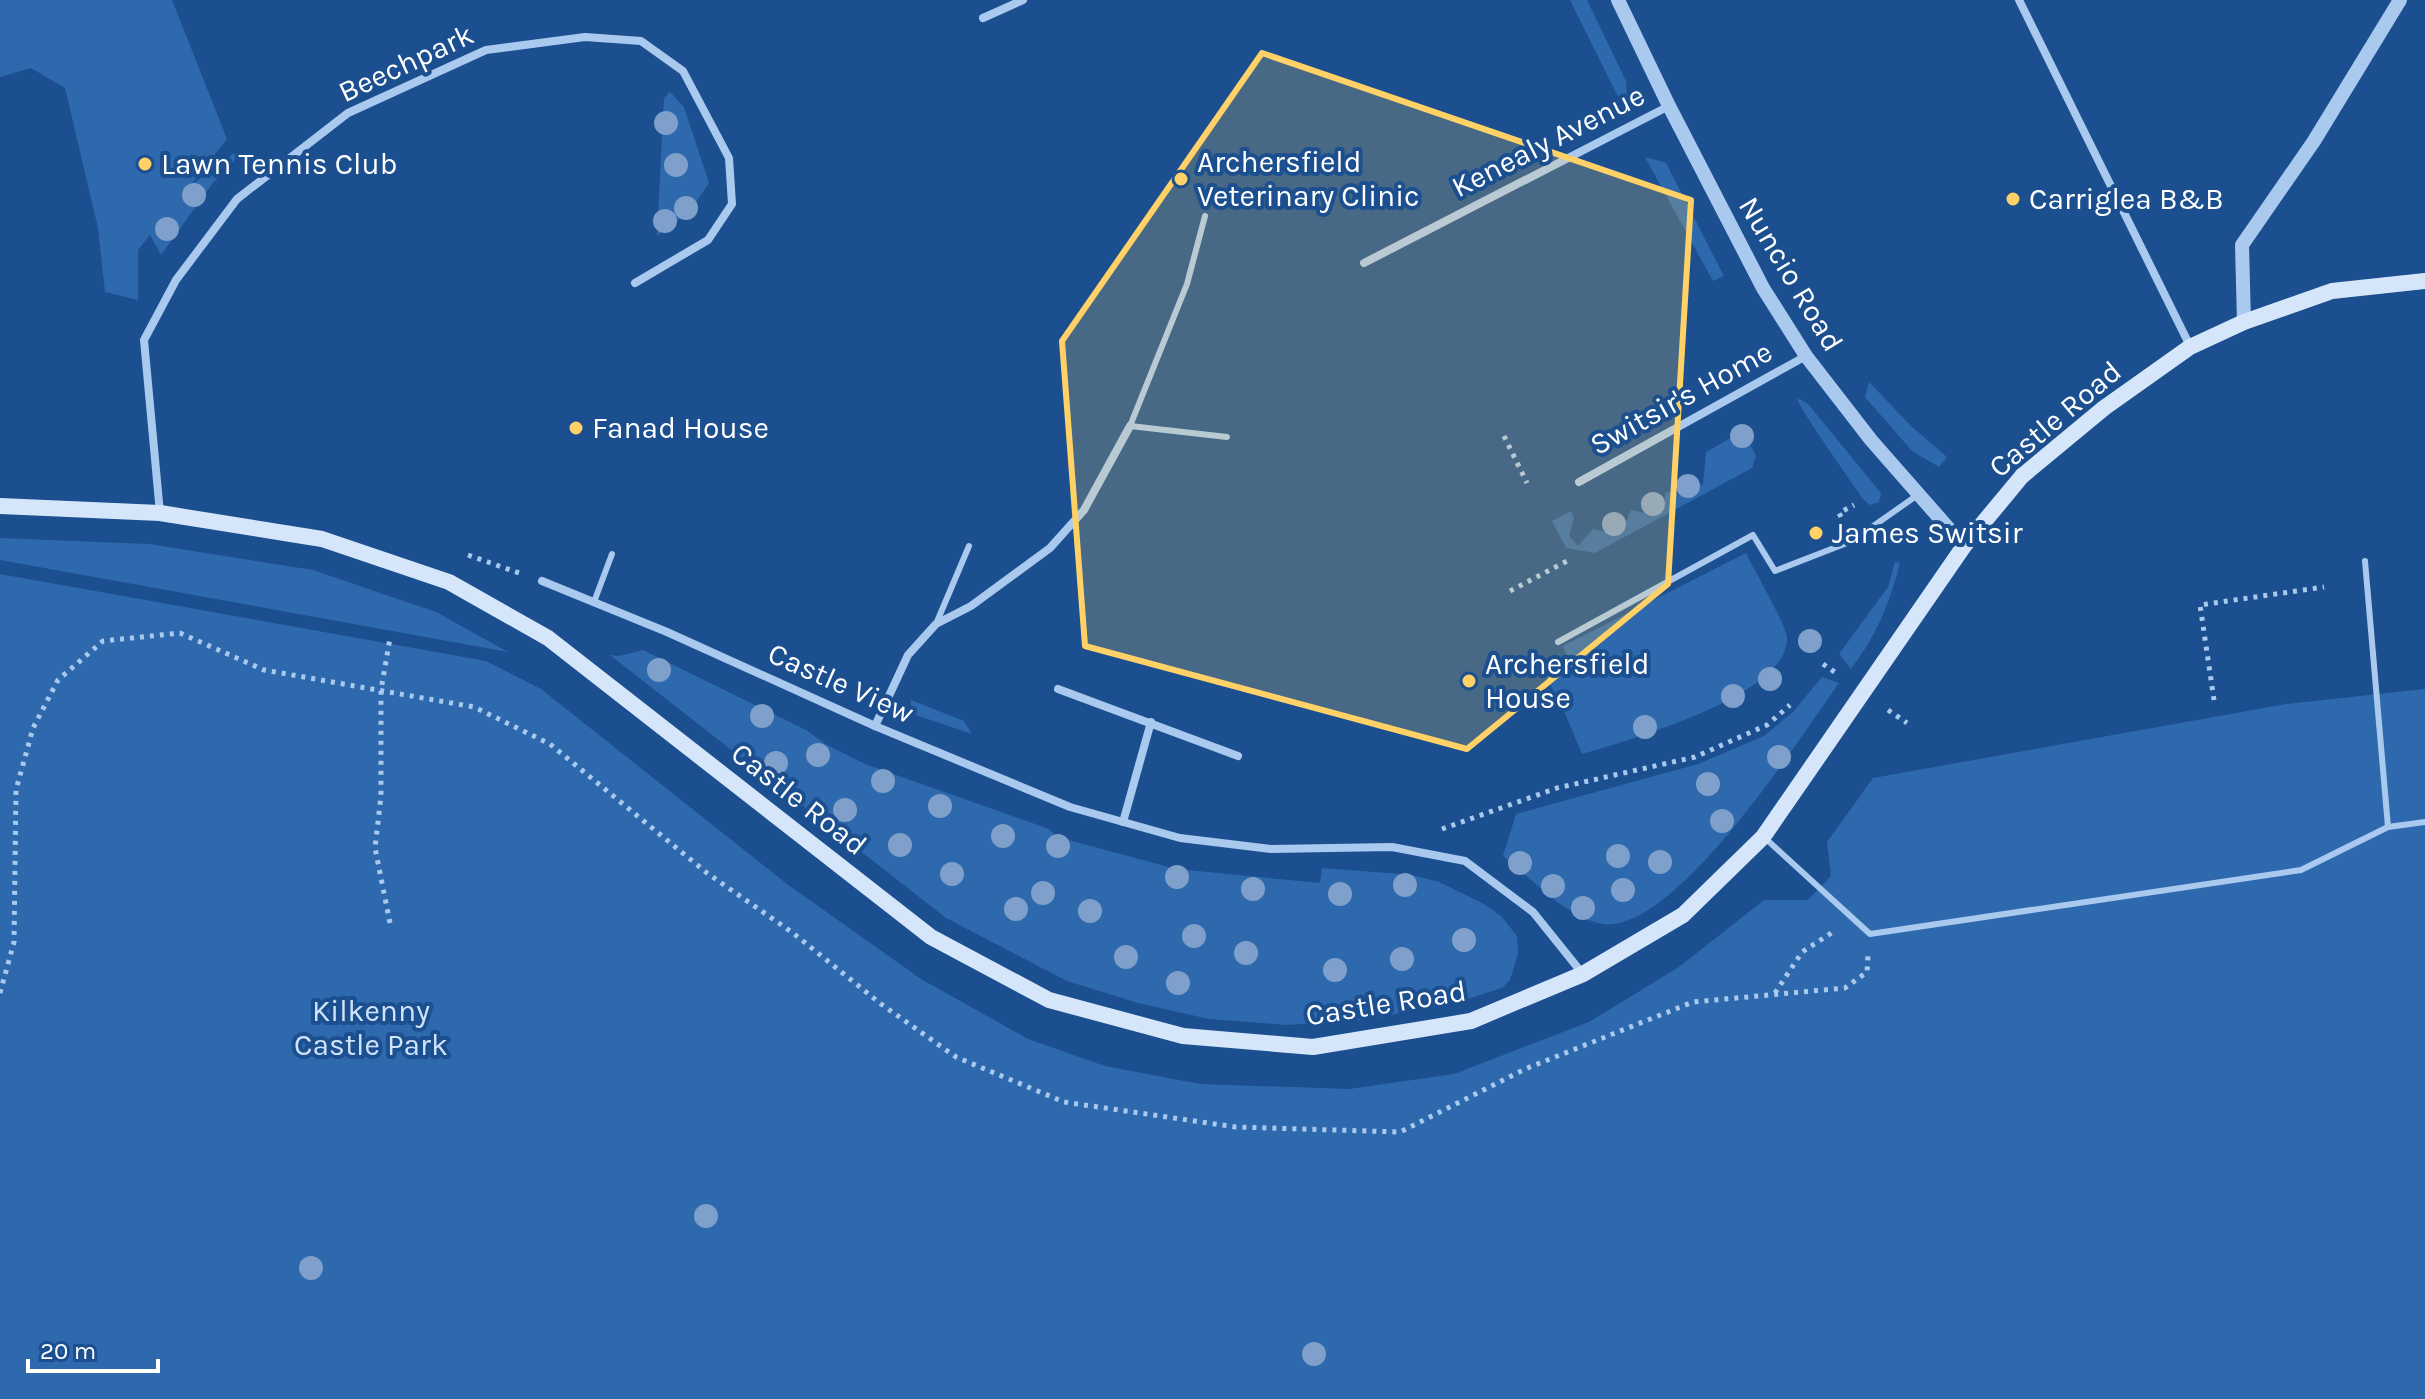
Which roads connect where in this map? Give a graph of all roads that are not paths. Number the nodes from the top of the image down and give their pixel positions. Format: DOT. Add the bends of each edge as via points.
graph roads {
  1 [pos="1023,0"];
  2 [pos="1618,0"];
  3 [pos="2019,0"];
  4 [pos="2400,0"];
  5 [pos="983,18"];
  6 [pos="1669,106"];
  7 [pos="1205,216"];
  8 [pos="1364,263"];
  9 [pos="2425,281"];
  10 [pos="635,283"];
  11 [pos="2244,322"];
  12 [pos="2190,347"];
  13 [pos="1806,356"];
  14 [pos="1130,426"];
  15 [pos="1227,437"];
  16 [pos="1579,482"];
  17 [pos="1919,494"];
  18 [pos="0,506"];
  19 [pos="160,513"];
  20 [pos="969,546"];
  21 [pos="1964,546"];
  22 [pos="612,554"];
  23 [pos="2365,561"];
  24 [pos="542,581"];
  25 [pos="594,602"];
  26 [pos="936,624"];
  27 [pos="1558,642"];
  28 [pos="1058,689"];
  29 [pos="1151,722"];
  30 [pos="875,726"];
  31 [pos="1238,756"];
  32 [pos="1123,822"];
  33 [pos="2425,822"];
  34 [pos="2388,827"];
  35 [pos="1763,837"];
  36 [pos="1583,974"];
  1 -- 5 [label="street"];
  2 -- 6 [label="street, Nuncio Road"];
  3 -- 12 [label="street"];
  4 -- 11 [label="street" via="2314,141 2242,245"];
  6 -- 8 [label="street, Kenealy Avenue"];
  6 -- 13 [label="street, Nuncio Road" via="1763,288"];
  7 -- 14 [label="lane" via="1187,284"];
  9 -- 11 [label="main road, Castle Road" via="2332,291"];
  10 -- 19 [label="street, Beechpark" via="708,240 732,204 729,158 683,71 641,41 585,37 486,50 348,113 237,199 176,280 144,340"];
  11 -- 12 [label="main road, Castle Road"];
  12 -- 21 [label="main road, Castle Road" via="2022,476"];
  13 -- 16 [label="street, Switsir's Home"];
  13 -- 17 [label="street, Nuncio Road"];
  14 -- 15 [label="lane"];
  14 -- 26 [label="street" via="1084,510 1050,548 971,606"];
  17 -- 21 [label="street, Nuncio Road"];
  17 -- 27 [label="lane" via="1852,541 1775,571 1753,535"];
  18 -- 19 [label="main road, Castle Road"];
  19 -- 36 [label="main road, Castle Road" via="322,539 449,582 548,638 931,937 1049,1000 1183,1036 1313,1047 1471,1021"];
  20 -- 26 [label="lane"];
  21 -- 35 [label="main road, Castle Road"];
  22 -- 25 [label="lane"];
  23 -- 34 [label="lane"];
  24 -- 25 [label="street, Castle View"];
  25 -- 30 [label="street, Castle View"];
  26 -- 30 [label="street" via="908,655"];
  28 -- 29 [label="street"];
  29 -- 31 [label="street"];
  29 -- 32 [label="street"];
  30 -- 32 [label="street, Castle View" via="1070,807"];
  32 -- 36 [label="street, Castle View" via="1180,838 1271,849 1392,847 1465,861 1533,912"];
  33 -- 34 [label="lane"];
  34 -- 35 [label="lane" via="2301,870 1870,934"];
  35 -- 36 [label="main road, Castle Road" via="1683,915"];
}
